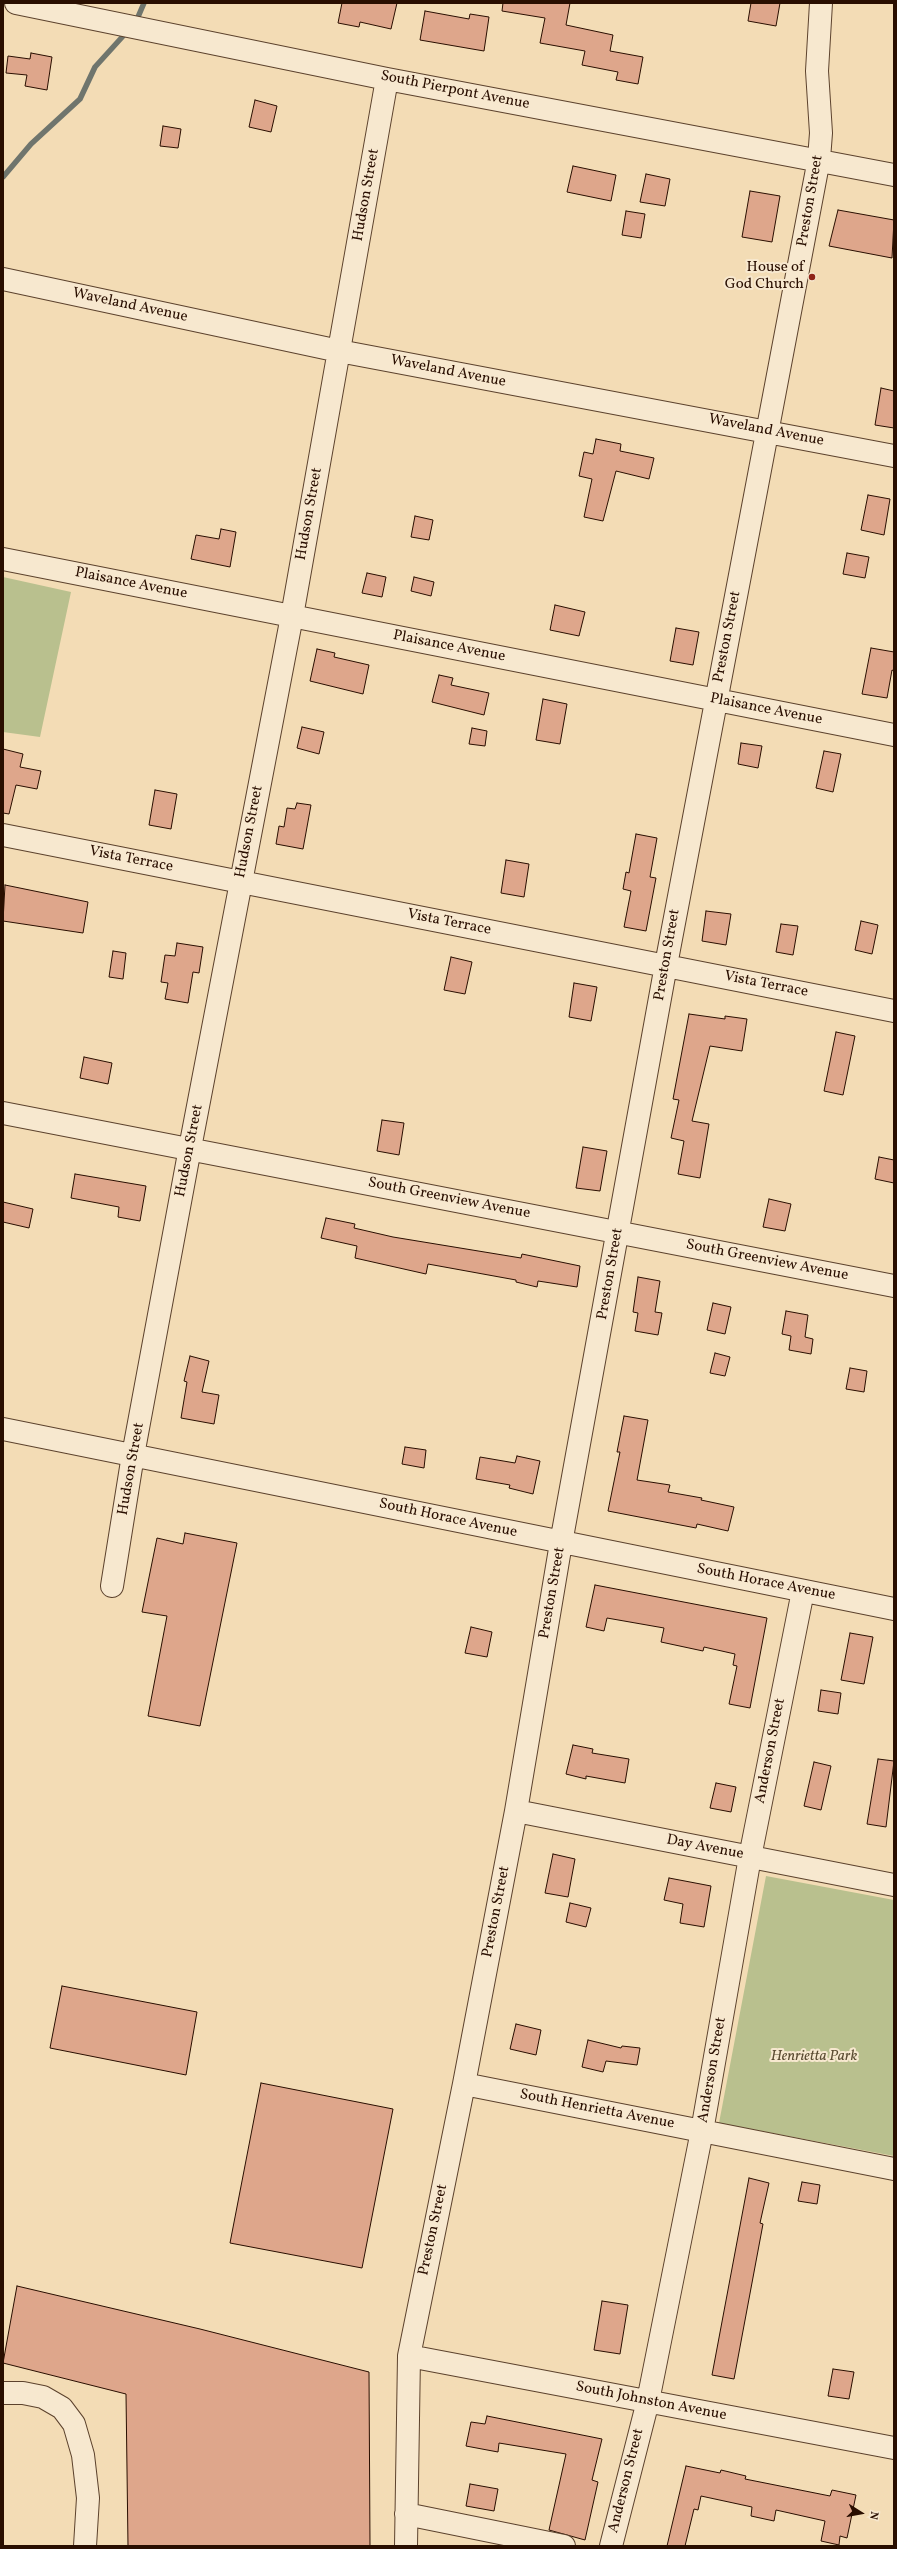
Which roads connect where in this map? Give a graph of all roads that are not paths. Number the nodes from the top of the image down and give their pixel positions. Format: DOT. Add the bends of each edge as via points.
graph roads {
  1 [pos="16,3"];
  2 [pos="821,3"];
  3 [pos="387,79"];
  4 [pos="819,160"];
  5 [pos="894,175"];
  6 [pos="3,279"];
  7 [pos="339,351"];
  8 [pos="768,432"];
  9 [pos="894,456"];
  10 [pos="3,559"];
  11 [pos="292,616"];
  12 [pos="715,699"];
  13 [pos="894,735"];
  14 [pos="3,835"];
  15 [pos="240,882"];
  16 [pos="666,965"];
  17 [pos="894,1011"];
  18 [pos="3,1112"];
  19 [pos="190,1148"];
  20 [pos="619,1232"];
  21 [pos="894,1286"];
  22 [pos="3,1429"];
  23 [pos="134,1455"];
  24 [pos="561,1543"];
  25 [pos="112,1586"];
  26 [pos="803,1591"];
  27 [pos="894,1609"];
  28 [pos="516,1811"];
  29 [pos="750,1857"];
  30 [pos="894,1885"];
  31 [pos="464,2084"];
  32 [pos="702,2131"];
  33 [pos="894,2169"];
  34 [pos="409,2356"];
  35 [pos="3,2393"];
  36 [pos="648,2401"];
  37 [pos="894,2448"];
  38 [pos="406,2514"];
  39 [pos="86,2546"];
  40 [pos="406,2546"];
  41 [pos="564,2546"];
  42 [pos="611,2546"];
  1 -- 3 [label="street, South Pierpont Avenue"];
  2 -- 4 [label="street, Preston Street" via="817,71 821,133"];
  3 -- 4 [label="street, South Pierpont Avenue"];
  3 -- 7 [label="street, Hudson Street"];
  4 -- 5 [label="street, South Pierpont Avenue"];
  4 -- 8 [label="street, Preston Street"];
  6 -- 7 [label="street, Waveland Avenue"];
  7 -- 8 [label="street, Waveland Avenue"];
  7 -- 11 [label="street, Hudson Street"];
  8 -- 9 [label="street, Waveland Avenue"];
  8 -- 12 [label="street, Preston Street"];
  10 -- 11 [label="street, Plaisance Avenue"];
  11 -- 12 [label="street, Plaisance Avenue"];
  11 -- 15 [label="street, Hudson Street"];
  12 -- 13 [label="street, Plaisance Avenue"];
  12 -- 16 [label="street, Preston Street"];
  14 -- 15 [label="street, Vista Terrace"];
  15 -- 16 [label="street, Vista Terrace"];
  15 -- 19 [label="street, Hudson Street"];
  16 -- 17 [label="street, Vista Terrace"];
  16 -- 20 [label="street, Preston Street"];
  18 -- 19 [label="street, South Greenview Avenue"];
  19 -- 20 [label="street, South Greenview Avenue"];
  19 -- 23 [label="street, Hudson Street"];
  20 -- 21 [label="street, South Greenview Avenue"];
  20 -- 24 [label="street, Preston Street"];
  22 -- 23 [label="street, South Horace Avenue"];
  23 -- 24 [label="street, South Horace Avenue"];
  23 -- 25 [label="street, Hudson Street"];
  24 -- 26 [label="street, South Horace Avenue"];
  24 -- 28 [label="street, Preston Street"];
  26 -- 27 [label="street, South Horace Avenue"];
  26 -- 29 [label="street, Anderson Street"];
  28 -- 29 [label="street, Day Avenue"];
  28 -- 31 [label="street, Preston Street"];
  29 -- 30 [label="street, Day Avenue"];
  29 -- 32 [label="street, Anderson Street"];
  31 -- 32 [label="street, South Henrietta Avenue"];
  31 -- 34 [label="street, Preston Street"];
  32 -- 33 [label="street, South Henrietta Avenue"];
  32 -- 36 [label="street, Anderson Street"];
  34 -- 36 [label="street, South Johnston Avenue"];
  34 -- 38 [label="street, Preston Street"];
  35 -- 39 [label="street" via="43,2397 62,2408 74,2424 83,2455 88,2498"];
  36 -- 37 [label="street, South Johnston Avenue"];
  36 -- 42 [label="street, Anderson Street"];
  38 -- 40 [label="street, Preston Street"];
  38 -- 41 [label="street"];
}
